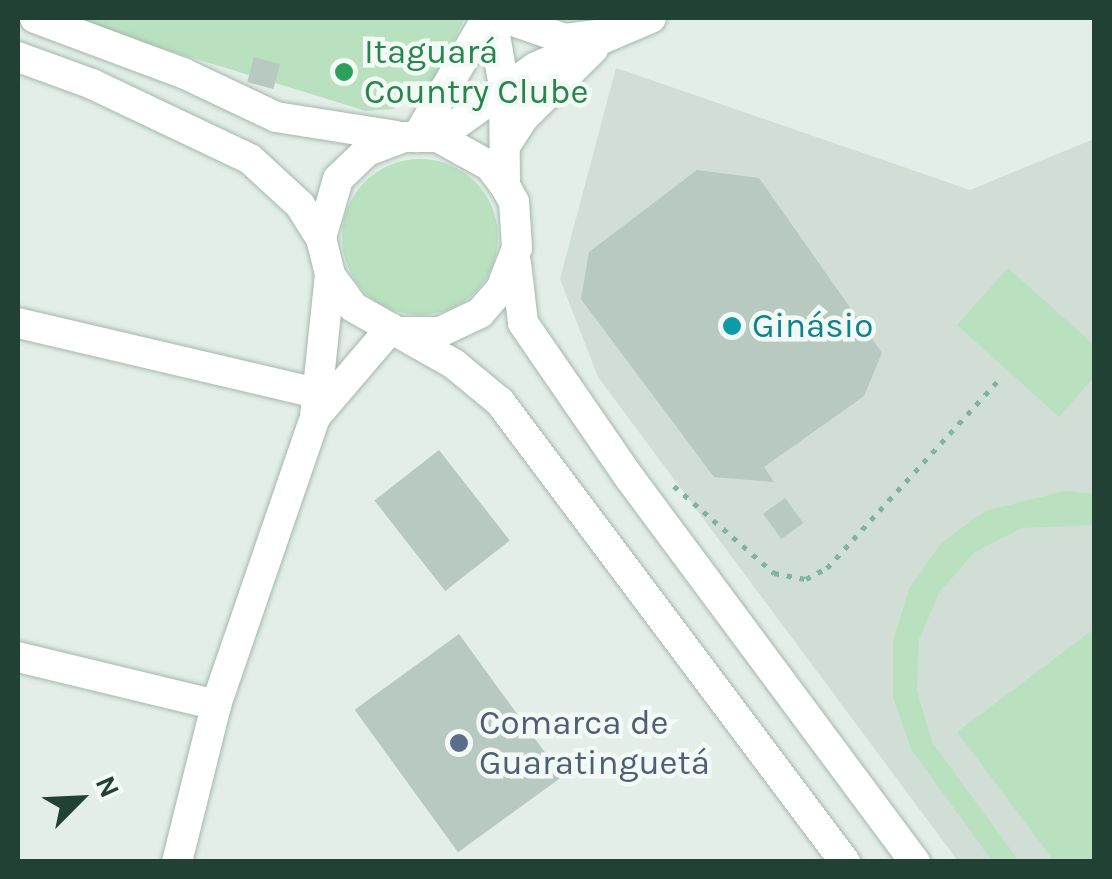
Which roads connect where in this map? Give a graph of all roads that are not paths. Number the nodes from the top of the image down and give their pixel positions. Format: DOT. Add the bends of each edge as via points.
graph roads {
  1 [pos="34,18"];
  2 [pos="489,18"];
  3 [pos="505,18"];
  4 [pos="651,18"];
  5 [pos="611,33"];
  6 [pos="18,56"];
  7 [pos="504,86"];
  8 [pos="420,137"];
  9 [pos="504,146"];
  10 [pos="505,186"];
  11 [pos="321,238"];
  12 [pos="516,248"];
  13 [pos="330,275"];
  14 [pos="18,323"];
  15 [pos="397,330"];
  16 [pos="316,405"];
  17 [pos="18,656"];
  18 [pos="216,705"];
  19 [pos="177,862"];
  20 [pos="845,862"];
  21 [pos="914,862"];
  1 -- 8 [label="main road" via="182,73 276,117"];
  2 -- 7 [label="main road"];
  2 -- 8 [label="main road"];
  3 -- 5 [label="main road" via="565,39"];
  4 -- 5 [label="main road"];
  5 -- 7 [label="main road"];
  5 -- 9 [label="main road" via="524,117"];
  6 -- 11 [label="main road" via="250,159 300,205"];
  7 -- 8 [label="main road"];
  7 -- 9 [label="main road"];
  8 -- 10 [label="main road" via="490,166"];
  8 -- 11 [label="main road" via="367,151 338,178"];
  9 -- 10 [label="main road"];
  10 -- 12 [label="main road" via="514,202"];
  11 -- 13 [label="main road"];
  12 -- 15 [label="main road" via="502,290 480,313 440,332"];
  12 -- 21 [label="main road" via="523,323"];
  13 -- 15 [label="main road" via="353,307"];
  13 -- 16 [label="main road"];
  14 -- 16 [label="main road"];
  15 -- 16 [label="main road"];
  15 -- 20 [label="main road" via="500,402"];
  16 -- 18 [label="main road"];
  17 -- 18 [label="main road"];
  18 -- 19 [label="main road"];
}
